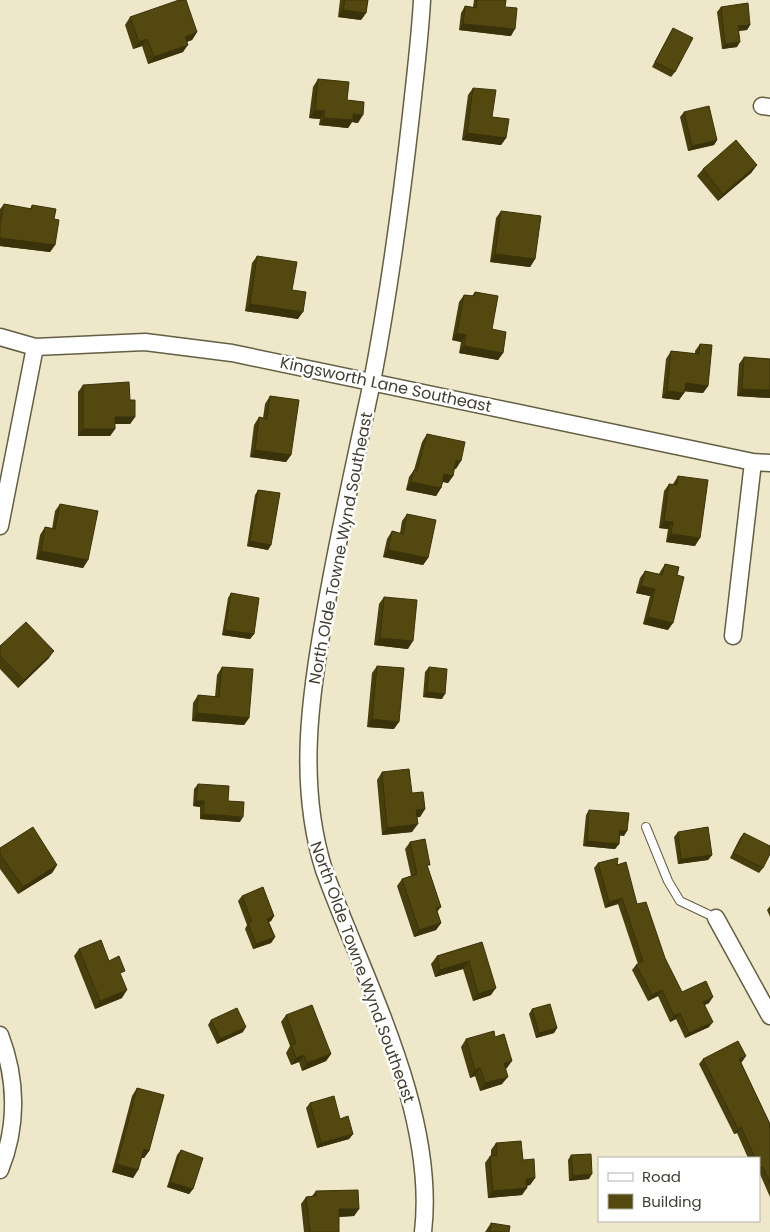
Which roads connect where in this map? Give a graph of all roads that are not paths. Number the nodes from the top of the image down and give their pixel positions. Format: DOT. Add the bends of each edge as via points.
graph roads {
  1 [pos="422,0"];
  2 [pos="0,337"];
  3 [pos="35,347"];
  4 [pos="372,381"];
  5 [pos="753,462"];
  6 [pos="770,463"];
  7 [pos="0,526"];
  8 [pos="733,636"];
  9 [pos="646,827"];
  10 [pos="716,918"];
  11 [pos="768,1008"];
  12 [pos="0,1035"];
  13 [pos="0,1170"];
  14 [pos="423,1232"];
  1 -- 4 [label="street, North Olde Towne Wynd Southeast" via="400,218"];
  2 -- 3 [label="street, Kingsworth Lane Southeast"];
  3 -- 4 [label="street, Kingsworth Lane Southeast" via="144,342 232,353"];
  3 -- 7 [label="street"];
  4 -- 5 [label="street, Kingsworth Lane Southeast"];
  4 -- 14 [label="street, North Olde Towne Wynd Southeast" via="332,571 315,671 309,728 308,788 316,844 324,870 395,1054 413,1111 423,1163"];
  5 -- 6 [label="street, Kingsworth Lane Southeast"];
  5 -- 8 [label="street"];
  9 -- 10 [label="lane" via="668,881 680,901"];
  10 -- 11 [label="street"];
  12 -- 13 [label="street" via="14,1101 10,1140"];
}
